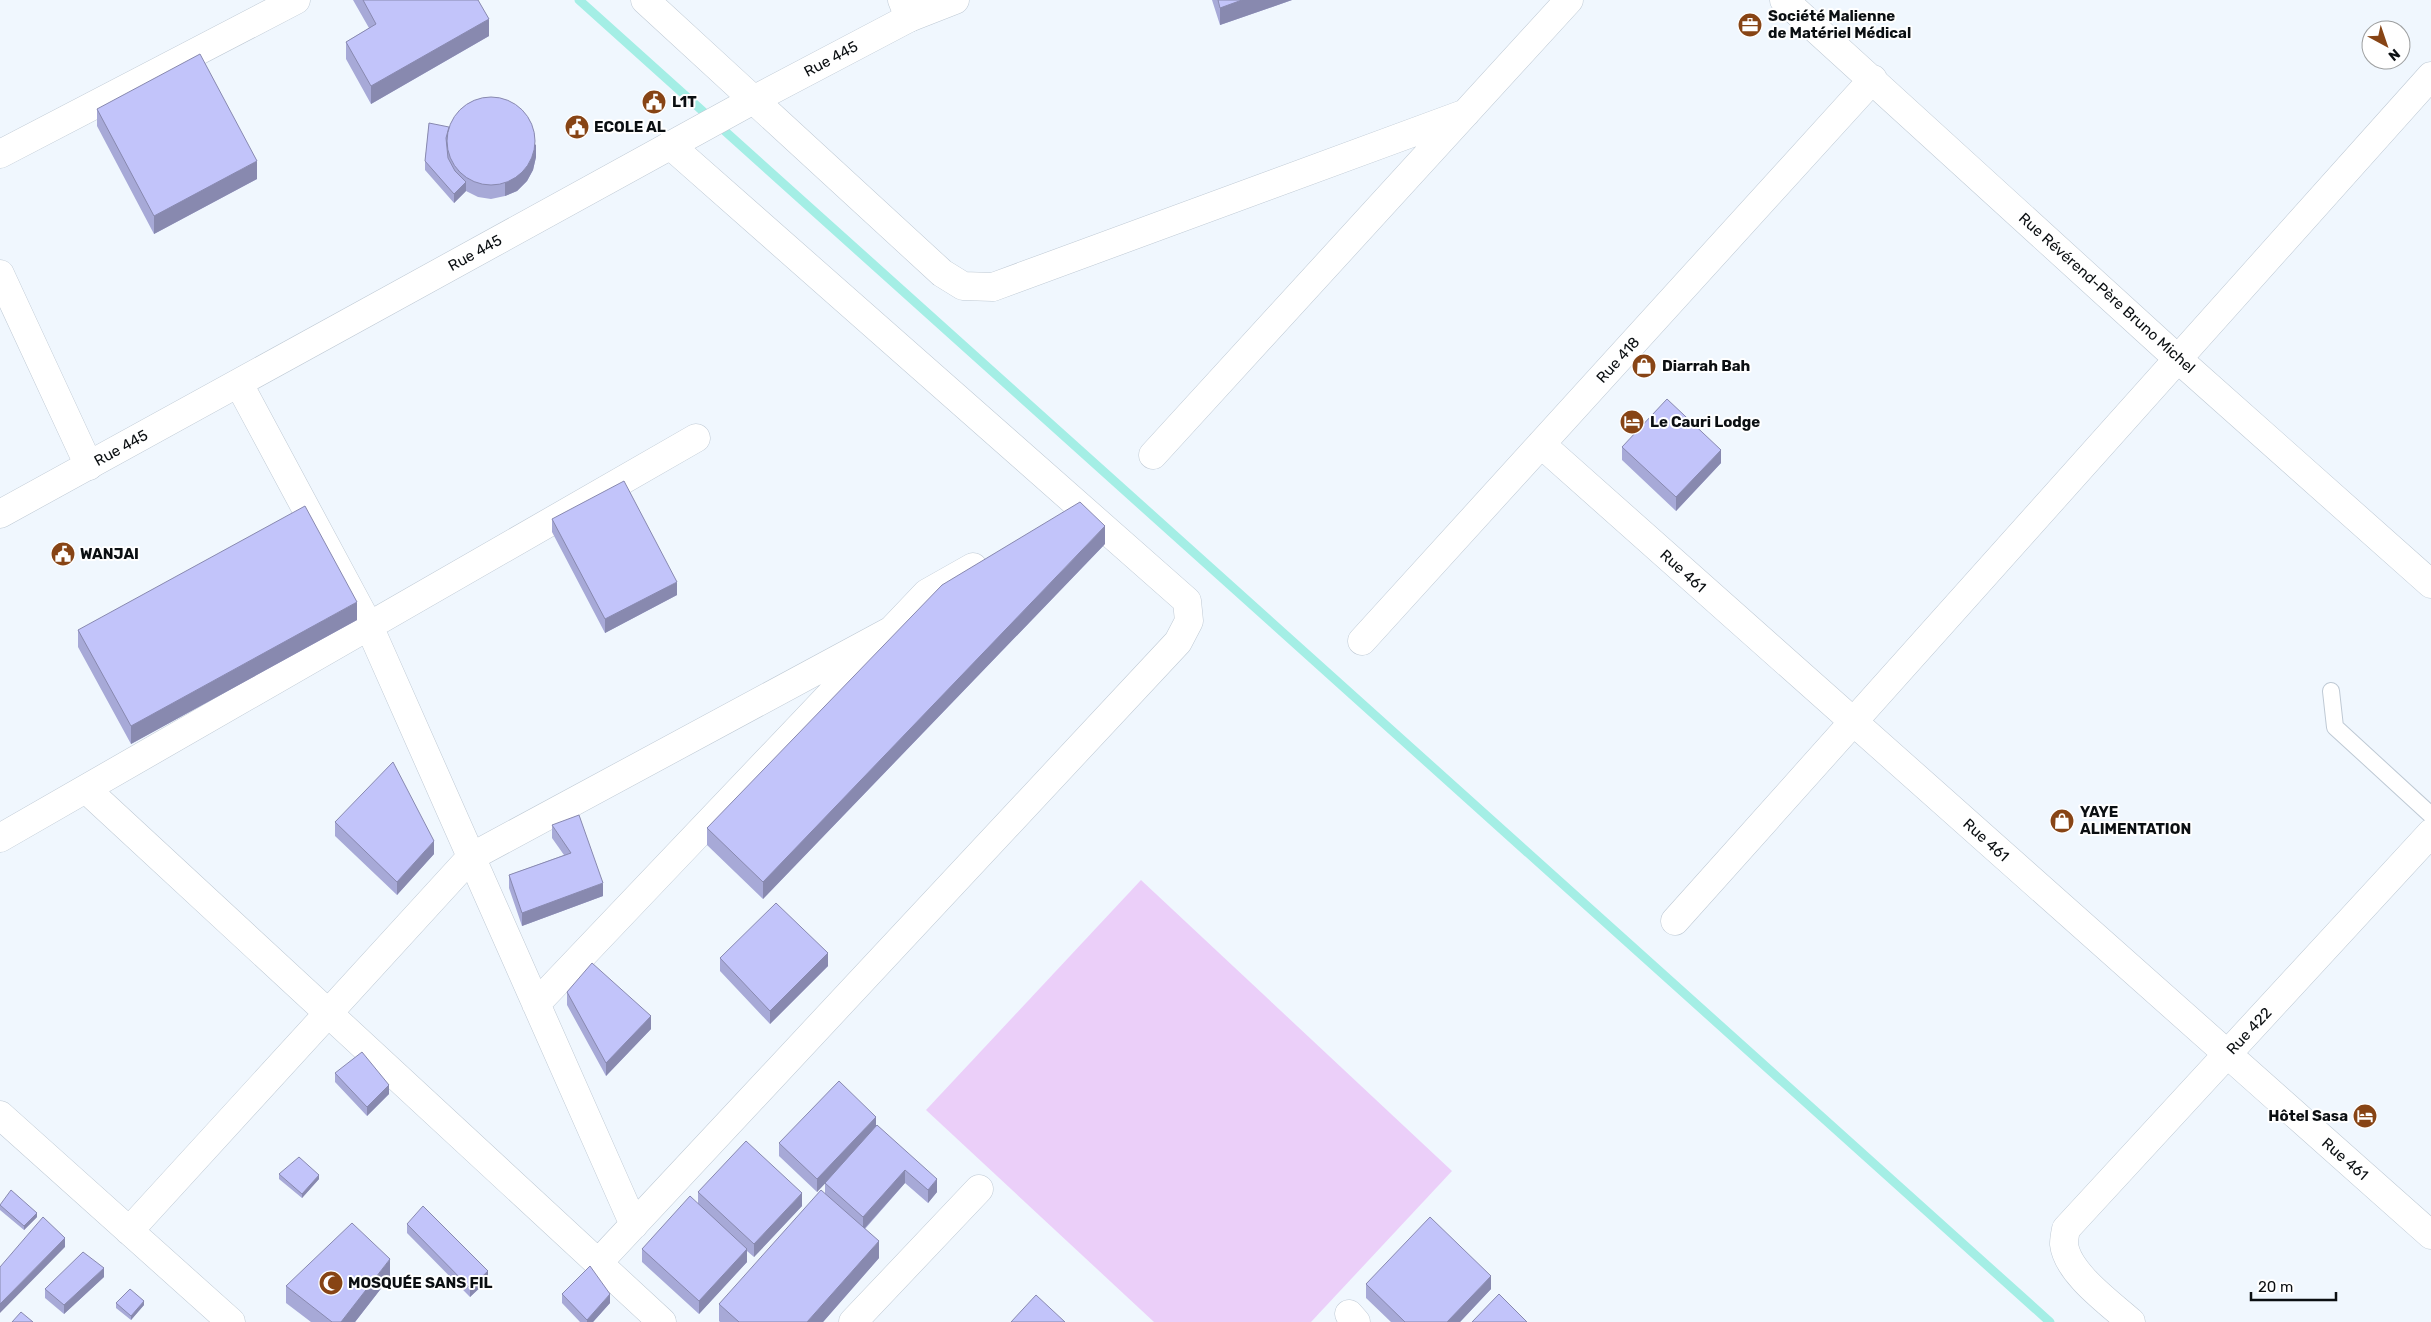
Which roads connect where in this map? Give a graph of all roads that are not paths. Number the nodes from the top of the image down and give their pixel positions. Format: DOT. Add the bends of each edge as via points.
graph roads {
  1 [pos="296,0"];
  2 [pos="645,0"];
  3 [pos="955,0"];
  4 [pos="1569,0"];
  5 [pos="1784,0"];
  6 [pos="905,9"];
  7 [pos="2431,76"];
  8 [pos="1873,79"];
  9 [pos="754,99"];
  10 [pos="1466,113"];
  11 [pos="676,142"];
  12 [pos="0,154"];
  13 [pos="0,274"];
  14 [pos="2178,359"];
  15 [pos="238,384"];
  16 [pos="696,438"];
  17 [pos="1541,444"];
  18 [pos="1153,455"];
  19 [pos="89,466"];
  20 [pos="1078,506"];
  21 [pos="0,514"];
  22 [pos="1053,521"];
  23 [pos="994,555"];
  24 [pos="2431,584"];
  25 [pos="369,626"];
  26 [pos="890,631"];
  27 [pos="1362,642"];
  28 [pos="2331,691"];
  29 [pos="1853,721"];
  30 [pos="86,789"];
  31 [pos="2431,815"];
  32 [pos="2431,833"];
  33 [pos="0,838"];
  34 [pos="471,857"];
  35 [pos="1675,921"];
  36 [pos="536,1004"];
  37 [pos="329,1013"];
  38 [pos="2227,1055"];
  39 [pos="3,1123"];
  40 [pos="979,1190"];
  41 [pos="634,1225"];
  42 [pos="129,1231"];
  43 [pos="2431,1235"];
  44 [pos="598,1263"];
  45 [pos="654,1319"];
  46 [pos="231,1322"];
  47 [pos="853,1322"];
  48 [pos="2131,1322"];
  1 -- 12 [label="street"];
  2 -- 9 [label="street"];
  3 -- 6 [label="street, Rue 445"];
  4 -- 10 [label="street"];
  5 -- 8 [label="street, Rue Révérend-Père Bruno Michel"];
  6 -- 9 [label="street, Rue 445"];
  7 -- 14 [label="street"];
  8 -- 14 [label="street, Rue Révérend-Père Bruno Michel"];
  8 -- 17 [label="street, Rue 418"];
  9 -- 10 [label="street" via="942,273 963,286 993,287"];
  9 -- 11 [label="street, Rue 445"];
  10 -- 18 [label="street"];
  11 -- 15 [label="street, Rue 445"];
  11 -- 20 [label="street"];
  13 -- 19 [label="street"];
  14 -- 24 [label="street, Rue Révérend-Père Bruno Michel"];
  14 -- 29 [label="street"];
  15 -- 19 [label="street, Rue 445"];
  15 -- 25 [label="street"];
  16 -- 25 [label="street"];
  17 -- 27 [label="street, Rue 418"];
  17 -- 29 [label="street, Rue 461"];
  19 -- 21 [label="street, Rue 445"];
  20 -- 22 [label="street"];
  20 -- 41 [label="street" via="1187,601 1190,621 1178,642"];
  23 -- 26 [label="street" via="927,593"];
  25 -- 30 [label="street"];
  25 -- 34 [label="street"];
  26 -- 34 [label="street"];
  26 -- 36 [label="street"];
  28 -- 31 [label="lane" via="2335,727"];
  29 -- 35 [label="street"];
  29 -- 38 [label="street, Rue 461"];
  30 -- 33 [label="street"];
  30 -- 37 [label="street"];
  32 -- 38 [label="street, Rue 422"];
  34 -- 36 [label="street"];
  34 -- 37 [label="street"];
  36 -- 41 [label="street"];
  37 -- 42 [label="street"];
  37 -- 44 [label="street"];
  38 -- 43 [label="street, Rue 461"];
  38 -- 48 [label="street, Rue 422" via="2066,1228 2064,1245 2080,1276"];
  39 -- 42 [label="street"];
  40 -- 47 [label="street"];
  41 -- 44 [label="street"];
  42 -- 46 [label="street"];
  44 -- 45 [label="street"];
}
